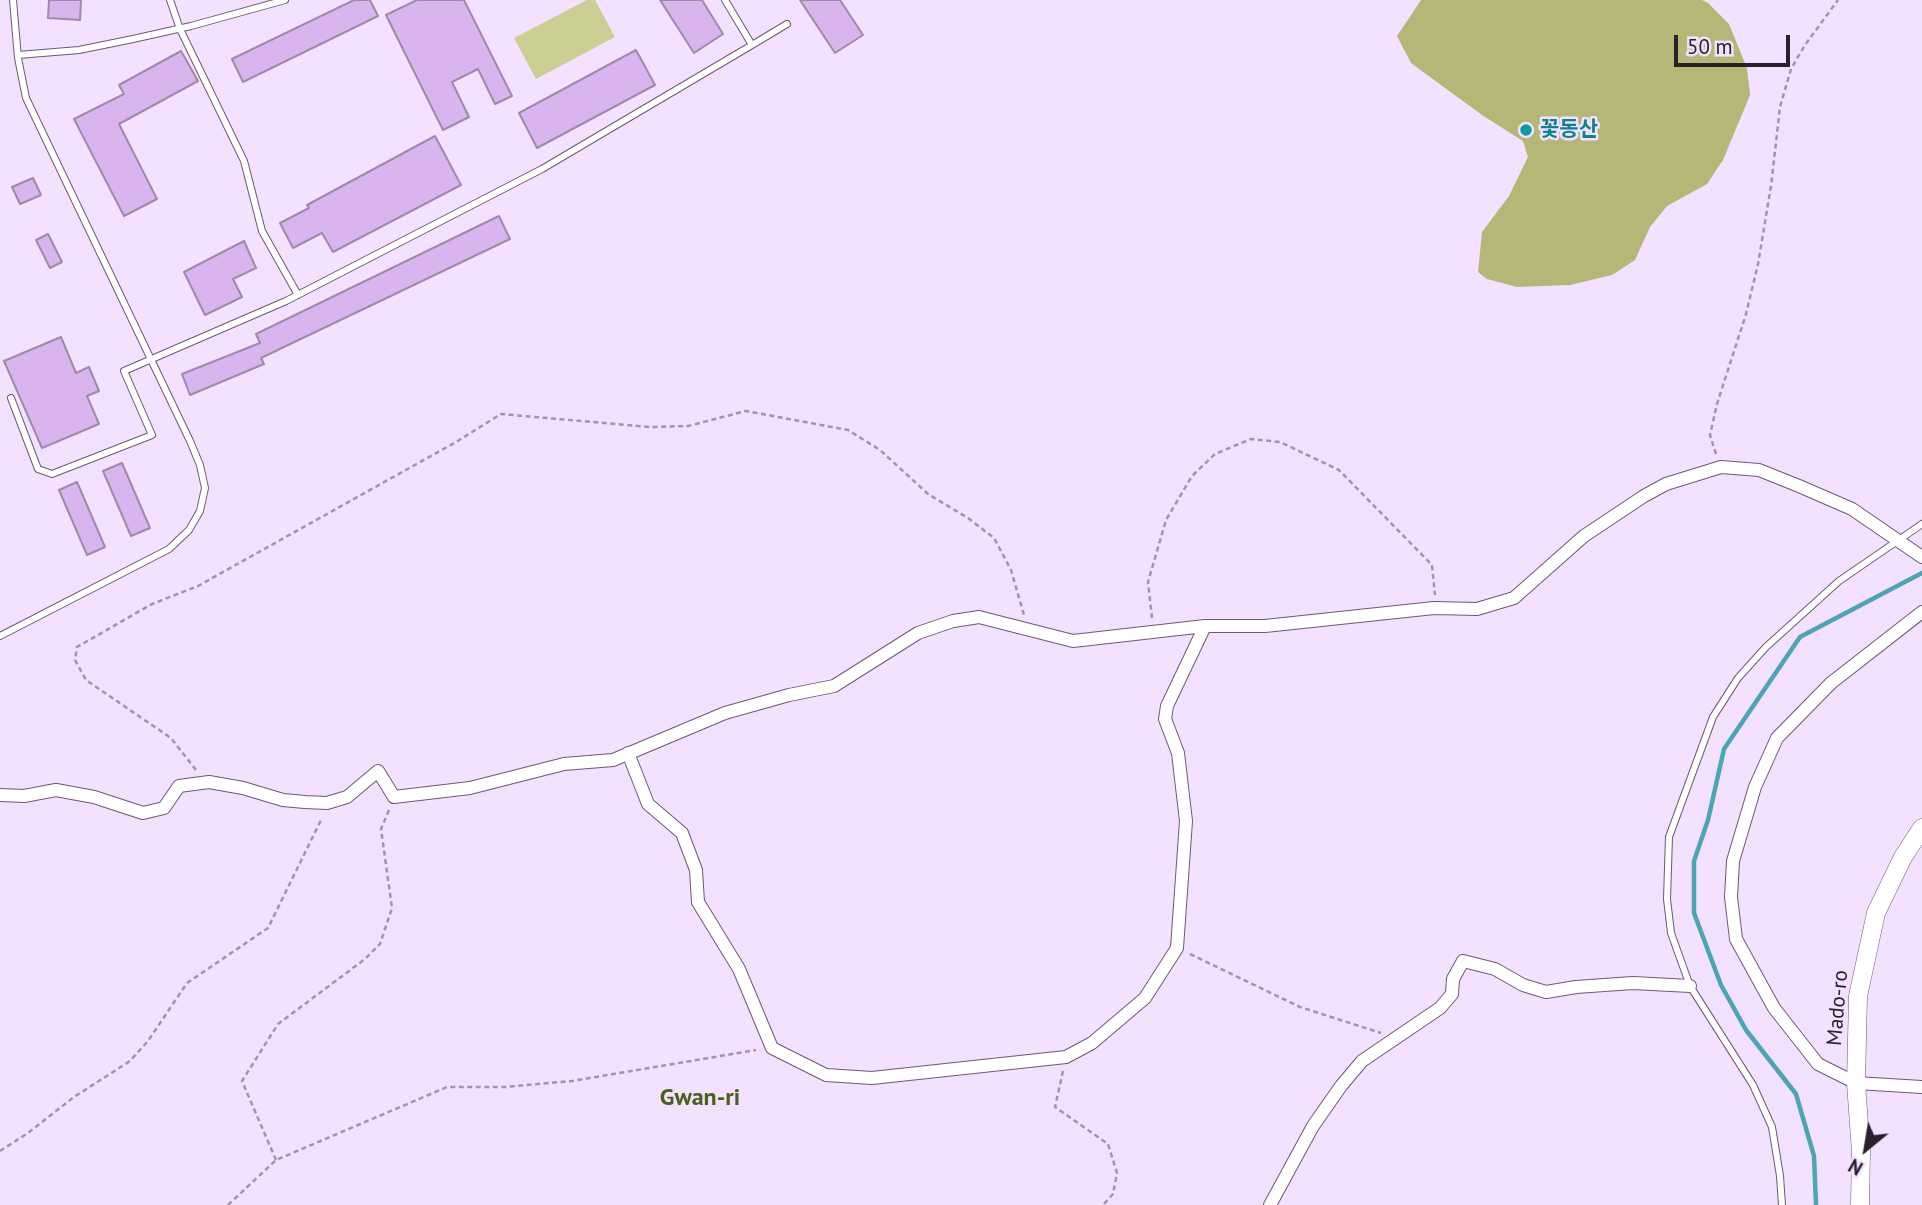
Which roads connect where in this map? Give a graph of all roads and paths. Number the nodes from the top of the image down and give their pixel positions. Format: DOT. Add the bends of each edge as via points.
graph roads {
  1 [pos="13,0"];
  2 [pos="170,0"];
  3 [pos="285,0"];
  4 [pos="726,0"];
  5 [pos="1838,0"];
  6 [pos="787,24"];
  7 [pos="180,29"];
  8 [pos="752,45"];
  9 [pos="18,55"];
  10 [pos="298,295"];
  11 [pos="151,361"];
  12 [pos="11,398"];
  13 [pos="1721,467"];
  14 [pos="1922,523"];
  15 [pos="1904,544"];
  16 [pos="1922,556"];
  17 [pos="1434,608"];
  18 [pos="1922,612"];
  19 [pos="1205,626"];
  20 [pos="1029,631"];
  21 [pos="1153,632"];
  22 [pos="0,636"];
  23 [pos="628,753"];
  24 [pos="209,782"];
  25 [pos="0,795"];
  26 [pos="394,797"];
  27 [pos="327,803"];
  28 [pos="1922,828"];
  29 [pos="1177,948"];
  30 [pos="1690,986"];
  31 [pos="1395,1038"];
  32 [pos="772,1048"];
  33 [pos="1066,1057"];
  34 [pos="1856,1083"];
  35 [pos="1922,1087"];
  36 [pos="0,1151"];
  37 [pos="276,1160"];
  38 [pos="228,1205"];
  39 [pos="1103,1205"];
  40 [pos="1270,1205"];
  41 [pos="1782,1205"];
  42 [pos="1860,1205"];
  1 -- 9 [label="lane"];
  2 -- 7 [label="lane"];
  3 -- 7 [label="lane"];
  4 -- 8 [label="lane"];
  5 -- 13 [label="path" via="1791,69 1780,107 1758,264 1710,435"];
  6 -- 8 [label="lane"];
  7 -- 9 [label="lane" via="79,50"];
  7 -- 10 [label="lane" via="244,161 262,231"];
  8 -- 10 [label="lane" via="542,169"];
  9 -- 11 [label="lane" via="34,118"];
  10 -- 11 [label="lane"];
  11 -- 12 [label="lane" via="124,371 152,435 52,474 38,469"];
  11 -- 22 [label="lane" via="200,465 205,488 200,511 169,549"];
  13 -- 15 [label="street" via="1759,470 1799,486 1852,509"];
  13 -- 17 [label="street" via="1644,495 1584,536 1514,598 1477,609"];
  14 -- 15 [label="lane"];
  15 -- 16 [label="street"];
  15 -- 30 [label="lane" via="1839,581 1766,647 1738,678 1713,717 1669,837 1671,933"];
  17 -- 19 [label="street" via="1265,626"];
  17 -- 21 [label="path" via="1432,565 1339,470 1280,442 1251,439 1215,454 1192,476 1167,520 1148,582"];
  18 -- 34 [label="street" via="1831,683 1777,738 1755,787 1733,861 1736,939 1774,1008 1818,1064"];
  19 -- 21 [label="street"];
  19 -- 29 [label="street" via="1165,719 1178,753 1186,821"];
  20 -- 21 [label="street" via="1073,641"];
  20 -- 23 [label="street" via="979,617 953,621 918,633 834,686 725,713"];
  20 -- 24 [label="path" via="1011,570 993,538 928,494 849,429 746,411 688,426 649,427 501,414 198,586 152,604 77,648 75,660 86,680 171,737"];
  23 -- 26 [label="street" via="613,760 564,764 470,788"];
  23 -- 32 [label="street" via="648,804 681,833 696,870 698,902 739,969"];
  24 -- 25 [label="street" via="179,786 164,808 143,813 56,790"];
  24 -- 27 [label="street" via="283,800"];
  26 -- 27 [label="street" via="378,771 347,797"];
  26 -- 37 [label="path" via="381,829 392,908 380,944 278,1024 242,1081"];
  27 -- 36 [label="path" via="268,928 187,983 131,1061"];
  28 -- 34 [label="main road, Mado-ro" via="1876,913 1858,996"];
  29 -- 31 [label="path" via="1300,1007"];
  29 -- 33 [label="street" via="1144,998 1092,1043"];
  30 -- 31 [label="street" via="1633,984 1546,992 1495,969 1463,961 1453,979 1452,994 1440,1008"];
  30 -- 41 [label="lane" via="1753,1085 1772,1126"];
  31 -- 40 [label="street" via="1362,1060 1341,1086 1313,1126"];
  32 -- 33 [label="street" via="826,1075 872,1078"];
  32 -- 37 [label="path" via="572,1081 447,1087"];
  33 -- 39 [label="path" via="1055,1107 1108,1144 1117,1173 1113,1194"];
  34 -- 35 [label="street"];
  34 -- 42 [label="main road, Mado-ro"];
  37 -- 38 [label="path"];
}
